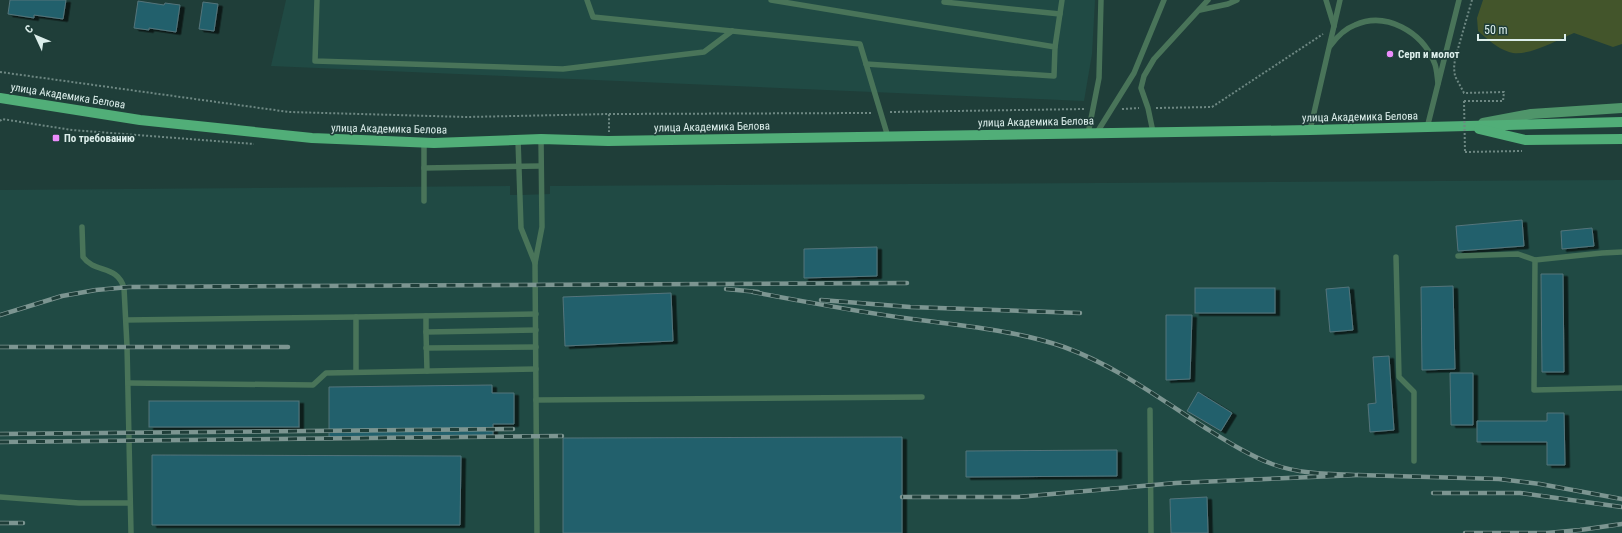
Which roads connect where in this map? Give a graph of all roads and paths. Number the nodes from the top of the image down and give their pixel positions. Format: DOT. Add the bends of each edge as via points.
graph roads {
  1 [pos="317,0"];
  2 [pos="587,0"];
  3 [pos="771,0"];
  4 [pos="1062,0"];
  5 [pos="1101,0"];
  6 [pos="1164,0"];
  7 [pos="1208,0"];
  8 [pos="1237,0"];
  9 [pos="1326,0"];
  10 [pos="1340,0"];
  11 [pos="1459,0"];
  12 [pos="1472,0"];
  13 [pos="944,2"];
  14 [pos="1200,10"];
  15 [pos="1060,14"];
  16 [pos="1334,27"];
  17 [pos="732,31"];
  18 [pos="1330,46"];
  19 [pos="1055,47"];
  20 [pos="866,64"];
  21 [pos="0,72"];
  22 [pos="1438,83"];
  23 [pos="0,98"];
  24 [pos="1148,108"];
  25 [pos="1622,108"];
  26 [pos="1093,109"];
  27 [pos="1111,109"];
  28 [pos="880,112"];
  29 [pos="609,114"];
  30 [pos="1622,122"];
  31 [pos="1468,126"];
  32 [pos="1427,128"];
  33 [pos="1310,130"];
  34 [pos="1152,132"];
  35 [pos="1092,134"];
  36 [pos="888,137"];
  37 [pos="541,139"];
  38 [pos="1622,139"];
  39 [pos="518,140"];
  40 [pos="608,141"];
  41 [pos="424,143"];
  42 [pos="1495,152"];
  43 [pos="541,166"];
  44 [pos="519,167"];
  45 [pos="424,168"];
  46 [pos="424,201"];
  47 [pos="82,227"];
  48 [pos="1622,252"];
  49 [pos="1458,256"];
  50 [pos="1396,257"];
  51 [pos="1535,260"];
  52 [pos="535,264"];
  53 [pos="536,314"];
  54 [pos="426,316"];
  55 [pos="356,317"];
  56 [pos="126,320"];
  57 [pos="536,330"];
  58 [pos="426,332"];
  59 [pos="536,347"];
  60 [pos="426,348"];
  61 [pos="536,369"];
  62 [pos="427,371"];
  63 [pos="356,372"];
  64 [pos="128,384"];
  65 [pos="1622,388"];
  66 [pos="922,397"];
  67 [pos="536,400"];
  68 [pos="1150,410"];
  69 [pos="1414,461"];
  70 [pos="0,498"];
  71 [pos="130,503"];
  72 [pos="131,533"];
  73 [pos="537,533"];
  74 [pos="1151,533"];
  1 -- 17 [label="lane" via="315,61 563,69 704,52"];
  2 -- 17 [label="lane" via="593,17"];
  3 -- 19 [label="lane"];
  4 -- 15 [label="lane"];
  5 -- 26 [label="lane" via="1099,78"];
  6 -- 27 [label="lane" via="1134,73"];
  7 -- 14 [label="lane"];
  8 -- 14 [label="lane"];
  9 -- 16 [label="lane"];
  10 -- 16 [label="lane"];
  11 -- 22 [label="lane"];
  12 -- 42 [label="path, bridge" via="1455,59 1455,76 1464,93 1504,92 1503,101 1464,101 1465,152"];
  13 -- 15 [label="lane"];
  14 -- 24 [label="lane" via="1154,59 1144,76 1141,88"];
  15 -- 19 [label="lane"];
  16 -- 18 [label="lane"];
  16 -- 24 [label="path" via="1212,107"];
  17 -- 20 [label="lane" via="860,44"];
  18 -- 22 [label="lane" via="1338,35 1354,25 1372,20 1390,22 1408,30 1424,44 1435,63"];
  18 -- 33 [label="lane"];
  19 -- 20 [label="lane" via="1054,76"];
  20 -- 28 [label="lane"];
  21 -- 29 [label="path" via="288,112 467,117"];
  22 -- 32 [label="lane"];
  23 -- 41 [label="main road, улица Академика Белова" via="140,120 256,133 319,139"];
  24 -- 27 [label="path"];
  24 -- 34 [label="lane"];
  25 -- 31 [label="main road" via="1531,114"];
  26 -- 28 [label="path"];
  26 -- 35 [label="lane"];
  27 -- 35 [label="lane"];
  28 -- 29 [label="path"];
  28 -- 36 [label="lane"];
  29 -- 40 [label="path"];
  30 -- 31 [label="main road, улица Академика Белова"];
  31 -- 32 [label="main road, улица Академика Белова"];
  31 -- 38 [label="main road" via="1525,140"];
  32 -- 33 [label="main road, улица Академика Белова"];
  33 -- 34 [label="main road, улица Академика Белова"];
  34 -- 35 [label="main road, улица Академика Белова"];
  35 -- 36 [label="main road, улица Академика Белова"];
  36 -- 40 [label="main road, улица Академика Белова"];
  37 -- 39 [label="main road, улица Академика Белова"];
  37 -- 40 [label="main road, улица Академика Белова"];
  37 -- 43 [label="lane"];
  39 -- 41 [label="main road, улица Академика Белова"];
  39 -- 44 [label="lane"];
  41 -- 45 [label="lane"];
  43 -- 44 [label="lane"];
  43 -- 52 [label="lane" via="542,227"];
  44 -- 45 [label="lane"];
  44 -- 52 [label="lane" via="521,228"];
  45 -- 46 [label="lane"];
  47 -- 56 [label="lane" via="82,252 86,261 114,272 122,280"];
  48 -- 51 [label="lane"];
  49 -- 51 [label="lane" via="1518,254"];
  50 -- 69 [label="lane" via="1399,377 1414,392"];
  51 -- 65 [label="lane" via="1534,390"];
  52 -- 53 [label="lane"];
  53 -- 54 [label="lane"];
  53 -- 57 [label="lane"];
  54 -- 55 [label="lane"];
  54 -- 58 [label="lane"];
  55 -- 56 [label="lane"];
  55 -- 63 [label="lane"];
  56 -- 64 [label="lane"];
  57 -- 58 [label="lane"];
  57 -- 59 [label="lane"];
  58 -- 60 [label="lane"];
  59 -- 60 [label="lane"];
  59 -- 61 [label="lane"];
  60 -- 62 [label="lane"];
  61 -- 62 [label="lane"];
  61 -- 67 [label="lane"];
  62 -- 63 [label="lane"];
  63 -- 64 [label="lane" via="326,373 313,385"];
  64 -- 71 [label="lane"];
  66 -- 67 [label="lane"];
  67 -- 73 [label="lane"];
  68 -- 74 [label="lane"];
  70 -- 71 [label="lane"];
  71 -- 72 [label="lane"];
}
